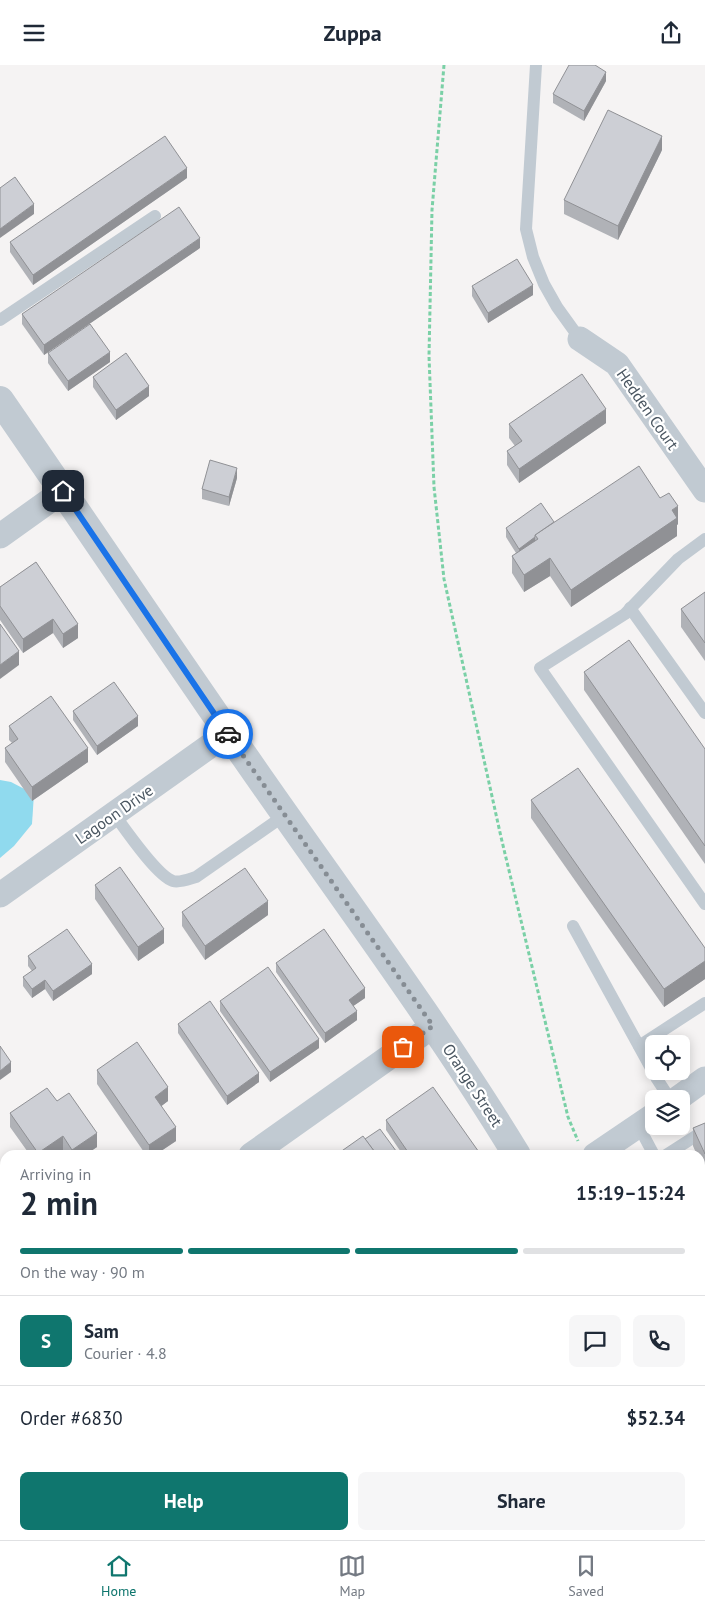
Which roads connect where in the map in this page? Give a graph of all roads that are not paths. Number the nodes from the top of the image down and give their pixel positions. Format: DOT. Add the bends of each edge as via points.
graph roads {
  1 [pos="536,65"];
  2 [pos="155,216"];
  3 [pos="0,321"];
  4 [pos="580,339"];
  5 [pos="0,400"];
  6 [pos="705,489"];
  7 [pos="63,491"];
  8 [pos="0,536"];
  9 [pos="705,539"];
  10 [pos="630,608"];
  11 [pos="705,713"];
  12 [pos="228,733"];
  13 [pos="114,814"];
  14 [pos="285,815"];
  15 [pos="0,895"];
  16 [pos="705,904"];
  17 [pos="574,927"];
  18 [pos="705,1003"];
  19 [pos="433,1026"];
  20 [pos="639,1046"];
  21 [pos="705,1079"];
  22 [pos="664,1090"];
  23 [pos="690,1090"];
  24 [pos="645,1121"];
  25 [pos="705,1130"];
  26 [pos="649,1135"];
  27 [pos="258,1150"];
  28 [pos="514,1150"];
  29 [pos="590,1150"];
  30 [pos="653,1150"];
  31 [pos="674,1150"];
  1 -- 4 [label="lane" via="526,229 544,284"];
  2 -- 3 [label="lane"];
  4 -- 6 [label="street, Hedden Court" via="617,364"];
  5 -- 7 [label="street, Orange Street"];
  7 -- 8 [label="street"];
  7 -- 12 [label="street, Orange Street"];
  9 -- 10 [label="lane" via="678,559"];
  10 -- 11 [label="lane"];
  10 -- 16 [label="lane" via="540,668"];
  12 -- 13 [label="street, Lagoon Drive"];
  12 -- 14 [label="street, Orange Street"];
  13 -- 14 [label="lane" via="159,871 173,881 196,877"];
  13 -- 15 [label="street, Lagoon Drive"];
  14 -- 19 [label="street, Orange Street"];
  17 -- 20 [label="lane"];
  18 -- 20 [label="lane"];
  19 -- 27 [label="street"];
  19 -- 28 [label="street, Orange Street"];
  20 -- 22 [label="lane"];
  21 -- 23 [label="street"];
  24 -- 29 [label="street"];
  25 -- 31 [label="lane"];
  26 -- 30 [label="lane"];
}
